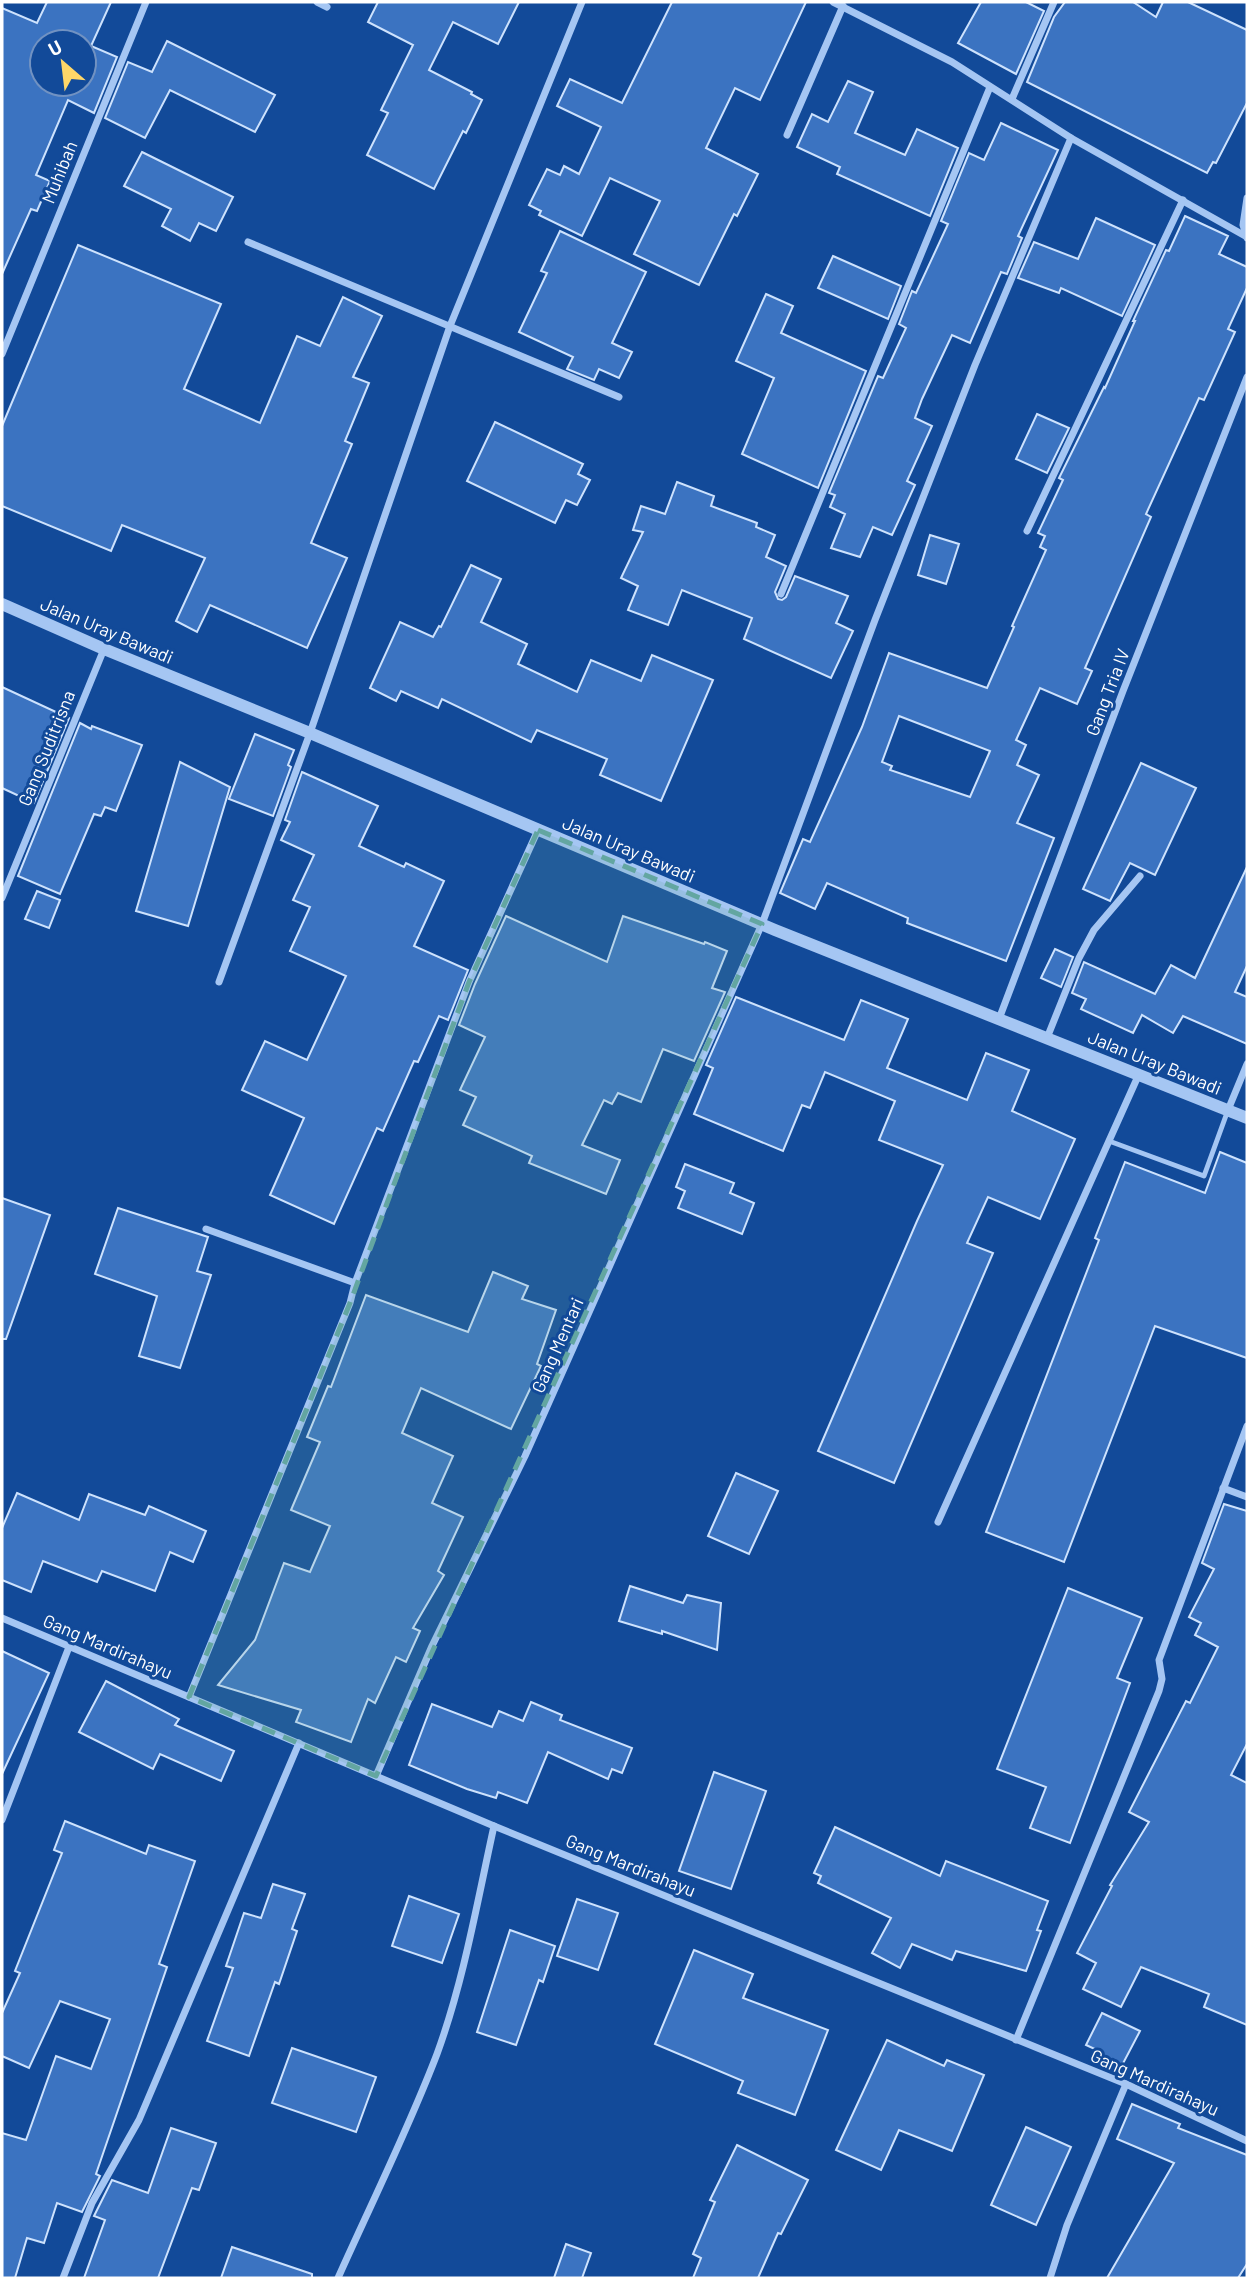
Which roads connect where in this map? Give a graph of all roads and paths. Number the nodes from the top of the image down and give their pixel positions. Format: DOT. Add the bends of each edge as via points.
graph roads {
  1 [pos="145,2"];
  2 [pos="317,2"];
  3 [pos="582,2"];
  4 [pos="832,2"];
  5 [pos="1054,2"];
  6 [pos="843,6"];
  7 [pos="327,7"];
  8 [pos="990,87"];
  9 [pos="1012,99"];
  10 [pos="787,135"];
  11 [pos="1071,138"];
  12 [pos="1247,198"];
  13 [pos="1183,200"];
  14 [pos="1247,237"];
  15 [pos="248,242"];
  16 [pos="450,326"];
  17 [pos="2,354"];
  18 [pos="1247,377"];
  19 [pos="619,397"];
  20 [pos="1027,531"];
  21 [pos="781,594"];
  22 [pos="2,604"];
  23 [pos="104,649"];
  24 [pos="310,733"];
  25 [pos="538,830"];
  26 [pos="1140,876"];
  27 [pos="2,898"];
  28 [pos="762,925"];
  29 [pos="219,982"];
  30 [pos="999,1019"];
  31 [pos="1047,1038"];
  32 [pos="1247,1064"];
  33 [pos="1139,1074"];
  34 [pos="1228,1110"];
  35 [pos="1247,1118"];
  36 [pos="1109,1141"];
  37 [pos="206,1229"];
  38 [pos="355,1283"];
  39 [pos="1247,1426"];
  40 [pos="1223,1488"];
  41 [pos="1247,1497"];
  42 [pos="938,1522"];
  43 [pos="2,1618"];
  44 [pos="69,1647"];
  45 [pos="189,1697"];
  46 [pos="299,1743"];
  47 [pos="376,1776"];
  48 [pos="2,1820"];
  49 [pos="494,1826"];
  50 [pos="1016,2040"];
  51 [pos="1126,2084"];
  52 [pos="1247,2141"];
  53 [pos="63,2278"];
  54 [pos="338,2278"];
  55 [pos="1051,2278"];
  1 -- 17 [label="street, Muhibah"];
  2 -- 7 [label="street"];
  3 -- 16 [label="street"];
  4 -- 6 [label="street"];
  5 -- 9 [label="street"];
  6 -- 8 [label="street" via="952,62"];
  6 -- 10 [label="street"];
  8 -- 9 [label="street"];
  8 -- 21 [label="street"];
  9 -- 11 [label="street"];
  11 -- 13 [label="street"];
  11 -- 28 [label="street, Gang Mentari" via="875,620"];
  12 -- 14 [label="street" via="1243,215"];
  13 -- 14 [label="street"];
  13 -- 20 [label="street"];
  15 -- 16 [label="street"];
  16 -- 19 [label="street"];
  16 -- 24 [label="street"];
  18 -- 30 [label="street, Gang Tria IV"];
  22 -- 23 [label="street, Jalan Uray Bawadi"];
  23 -- 24 [label="street, Jalan Uray Bawadi"];
  23 -- 27 [label="street, Gang Suditrisna"];
  24 -- 25 [label="street, Jalan Uray Bawadi"];
  24 -- 29 [label="street"];
  25 -- 28 [label="street, Jalan Uray Bawadi"];
  25 -- 38 [label="street" via="469,982"];
  26 -- 31 [label="street" via="1094,930"];
  28 -- 30 [label="street, Jalan Uray Bawadi"];
  28 -- 47 [label="street, Gang Mentari"];
  30 -- 31 [label="street, Jalan Uray Bawadi"];
  31 -- 33 [label="street, Jalan Uray Bawadi"];
  32 -- 34 [label="street"];
  33 -- 34 [label="street, Jalan Uray Bawadi"];
  33 -- 36 [label="street"];
  34 -- 35 [label="street, Jalan Uray Bawadi"];
  34 -- 36 [label="lane" via="1204,1177"];
  36 -- 42 [label="street"];
  37 -- 38 [label="street"];
  38 -- 45 [label="street"];
  39 -- 40 [label="street"];
  40 -- 41 [label="street"];
  40 -- 50 [label="street" via="1159,1660 1159,1691"];
  43 -- 44 [label="street, Gang Mardirahayu"];
  44 -- 45 [label="street, Gang Mardirahayu"];
  44 -- 48 [label="street"];
  45 -- 46 [label="street, Gang Mardirahayu"];
  46 -- 47 [label="street, Gang Mardirahayu"];
  46 -- 53 [label="street" via="139,2120 92,2203"];
  47 -- 49 [label="street, Gang Mardirahayu"];
  49 -- 50 [label="street, Gang Mardirahayu"];
  49 -- 54 [label="street" via="458,1990 437,2053"];
  50 -- 51 [label="street, Gang Mardirahayu"];
  51 -- 52 [label="street, Gang Mardirahayu"];
  51 -- 55 [label="street" via="1067,2225"];
}
